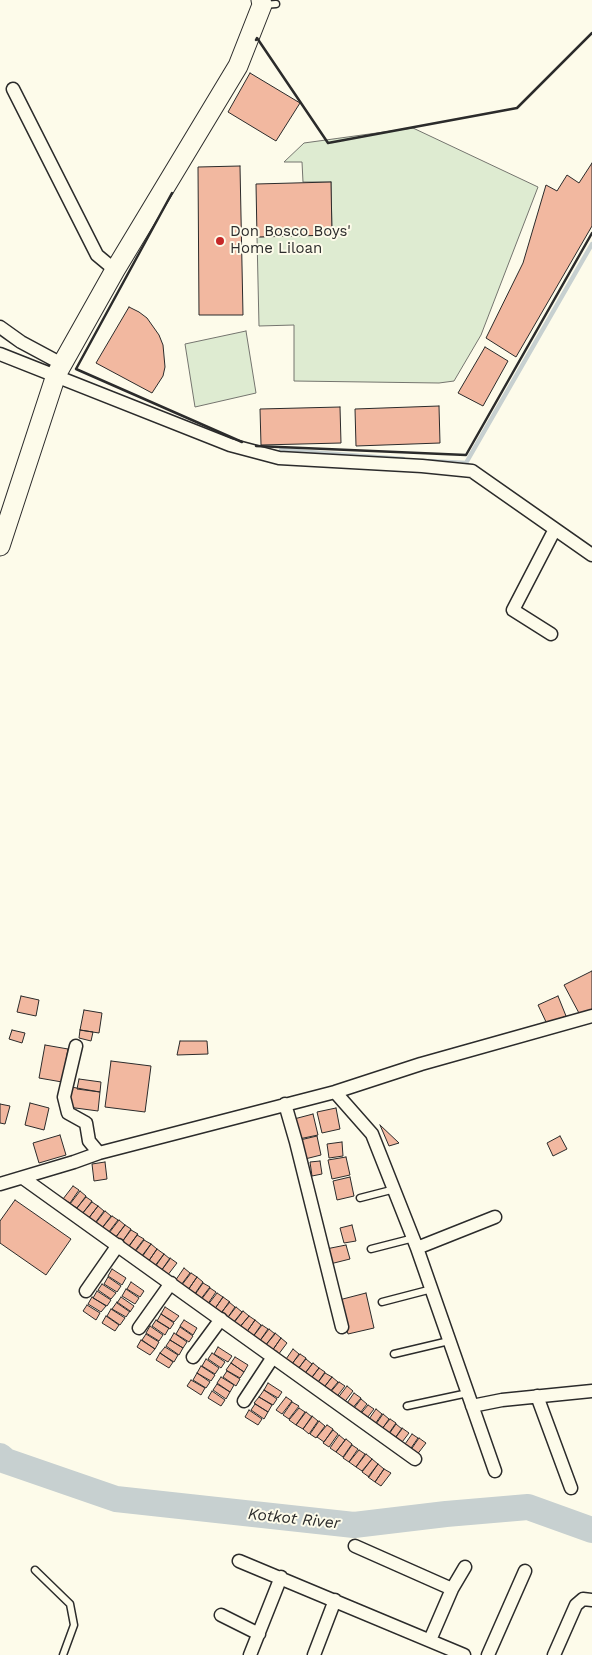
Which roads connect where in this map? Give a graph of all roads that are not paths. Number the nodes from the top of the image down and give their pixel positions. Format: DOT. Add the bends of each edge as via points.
graph roads {
  1 [pos="266,3"];
  2 [pos="14,89"];
  3 [pos="115,270"];
  4 [pos="0,327"];
  5 [pos="0,354"];
  6 [pos="59,369"];
  7 [pos="555,529"];
  8 [pos="0,546"];
  9 [pos="592,555"];
  10 [pos="551,634"];
  11 [pos="592,1016"];
  12 [pos="76,1046"];
  13 [pos="335,1092"];
  14 [pos="285,1104"];
  15 [pos="99,1153"];
  16 [pos="23,1178"];
  17 [pos="0,1184"];
  18 [pos="394,1189"];
  19 [pos="360,1198"];
  20 [pos="495,1217"];
  21 [pos="416,1243"];
  22 [pos="118,1244"];
  23 [pos="371,1249"];
  24 [pos="171,1283"];
  25 [pos="432,1289"];
  26 [pos="86,1291"];
  27 [pos="382,1302"];
  28 [pos="221,1320"];
  29 [pos="342,1327"];
  30 [pos="139,1328"];
  31 [pos="449,1340"];
  32 [pos="394,1354"];
  33 [pos="193,1357"];
  34 [pos="273,1357"];
  35 [pos="592,1391"];
  36 [pos="468,1393"];
  37 [pos="537,1396"];
  38 [pos="244,1401"];
  39 [pos="407,1406"];
  40 [pos="472,1406"];
  41 [pos="415,1459"];
  42 [pos="495,1471"];
  43 [pos="571,1488"];
  44 [pos="355,1546"];
  45 [pos="239,1561"];
  46 [pos="465,1567"];
  47 [pos="35,1570"];
  48 [pos="525,1571"];
  49 [pos="281,1577"];
  50 [pos="452,1589"];
  51 [pos="335,1600"];
  52 [pos="592,1600"];
  53 [pos="221,1615"];
  54 [pos="259,1634"];
  55 [pos="430,1640"];
  56 [pos="63,1655"];
  57 [pos="250,1655"];
  58 [pos="315,1655"];
  59 [pos="464,1655"];
  60 [pos="488,1655"];
  61 [pos="554,1655"];
  1 -- 3 [label="street" via="238,66"];
  2 -- 3 [label="street" via="97,256"];
  3 -- 6 [label="street"];
  4 -- 6 [label="street"];
  5 -- 6 [label="street"];
  6 -- 7 [label="street" via="230,445 279,458 472,471"];
  6 -- 8 [label="street"];
  7 -- 9 [label="street"];
  7 -- 10 [label="street" via="514,610"];
  11 -- 13 [label="street"];
  12 -- 15 [label="street" via="64,1097 68,1113 86,1124 89,1141"];
  13 -- 14 [label="street"];
  13 -- 18 [label="street" via="372,1134"];
  14 -- 15 [label="street"];
  14 -- 29 [label="street"];
  15 -- 16 [label="street"];
  16 -- 17 [label="street"];
  16 -- 22 [label="street"];
  18 -- 19 [label="lane"];
  18 -- 21 [label="street"];
  20 -- 21 [label="street"];
  21 -- 23 [label="lane"];
  21 -- 25 [label="street"];
  22 -- 24 [label="street"];
  22 -- 26 [label="street"];
  24 -- 28 [label="street"];
  24 -- 30 [label="street"];
  25 -- 27 [label="lane"];
  25 -- 31 [label="street"];
  28 -- 33 [label="street"];
  28 -- 34 [label="street"];
  31 -- 32 [label="lane"];
  31 -- 36 [label="street"];
  34 -- 38 [label="street"];
  34 -- 41 [label="street"];
  35 -- 37 [label="street"];
  36 -- 39 [label="lane"];
  36 -- 40 [label="street"];
  37 -- 40 [label="street"];
  37 -- 43 [label="street"];
  40 -- 42 [label="street"];
  44 -- 50 [label="street"];
  45 -- 49 [label="street"];
  46 -- 50 [label="street"];
  47 -- 56 [label="lane" via="70,1604 74,1625"];
  48 -- 60 [label="street"];
  49 -- 51 [label="street"];
  49 -- 54 [label="street"];
  50 -- 55 [label="street"];
  51 -- 55 [label="street"];
  51 -- 58 [label="street"];
  52 -- 61 [label="street" via="583,1599 576,1605"];
  53 -- 54 [label="street"];
  54 -- 57 [label="street"];
  55 -- 59 [label="street"];
}
